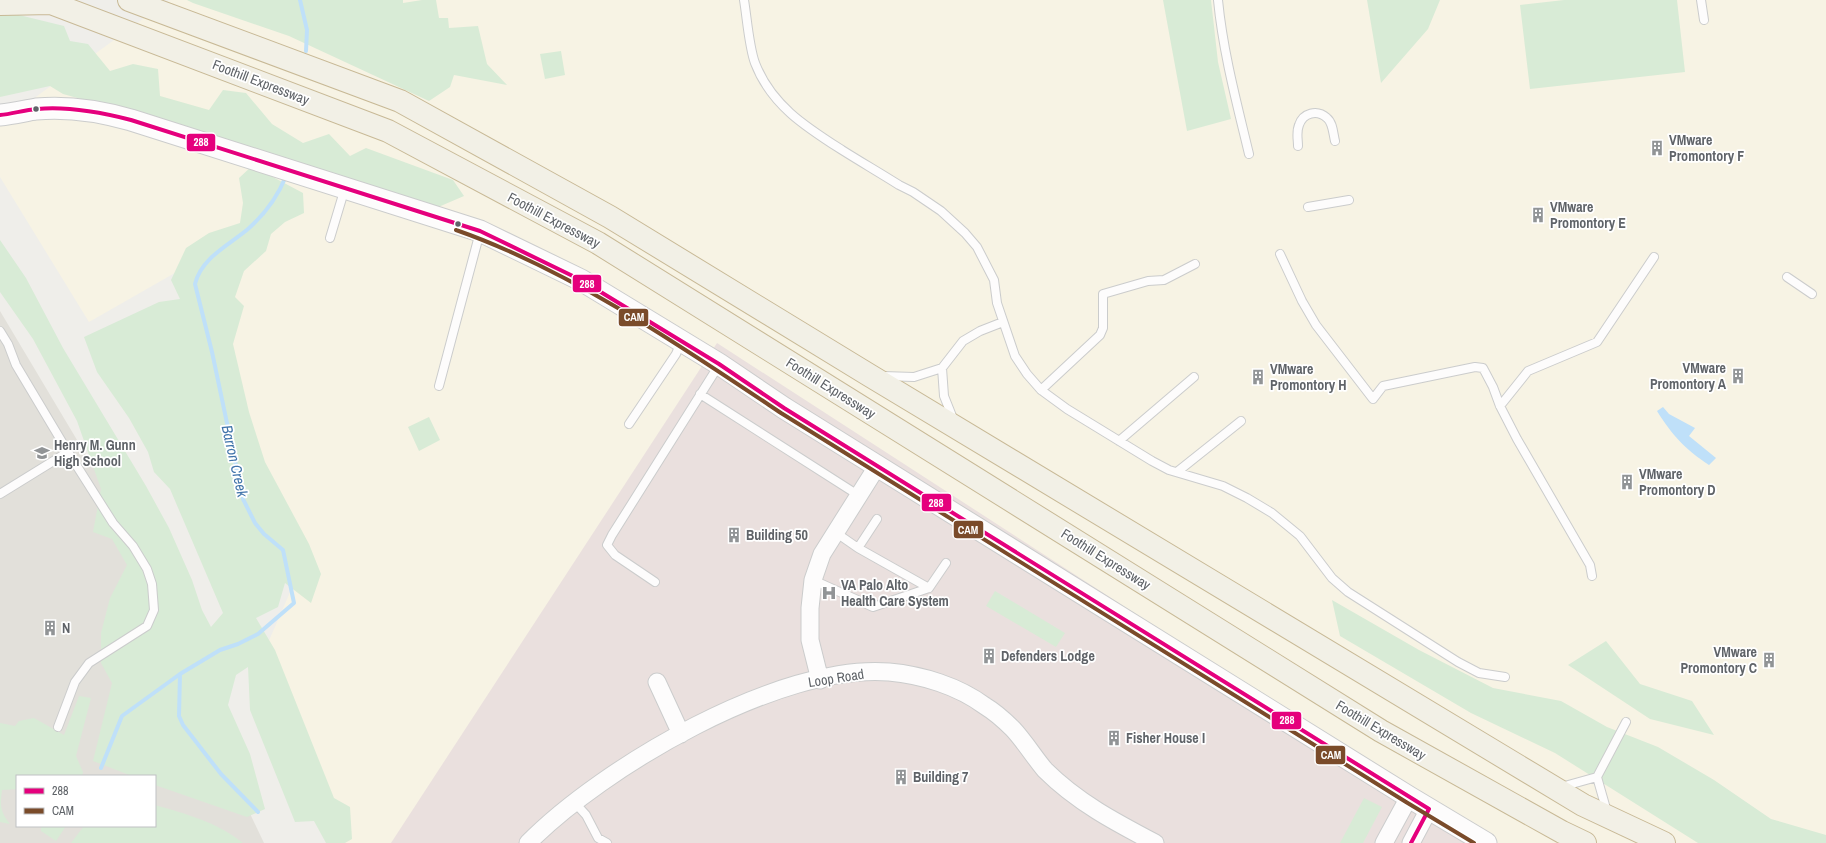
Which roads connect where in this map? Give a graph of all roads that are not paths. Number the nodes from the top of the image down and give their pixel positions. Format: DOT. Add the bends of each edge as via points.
graph roads {
  1 [pos="129,0"];
  2 [pos="744,0"];
  3 [pos="1218,0"];
  4 [pos="1701,0"];
  5 [pos="47,2"];
  6 [pos="0,4"];
  7 [pos="162,7"];
  8 [pos="1704,20"];
  9 [pos="0,115"];
  10 [pos="1335,141"];
  11 [pos="1298,146"];
  12 [pos="1249,154"];
  13 [pos="345,187"];
  14 [pos="1349,200"];
  15 [pos="1308,207"];
  16 [pos="480,231"];
  17 [pos="330,238"];
  18 [pos="1280,254"];
  19 [pos="1654,257"];
  20 [pos="1195,264"];
  21 [pos="1787,277"];
  22 [pos="1812,294"];
  23 [pos="1003,322"];
  24 [pos="0,331"];
  25 [pos="682,341"];
  26 [pos="719,364"];
  27 [pos="942,368"];
  28 [pos="868,375"];
  29 [pos="1194,377"];
  30 [pos="439,386"];
  31 [pos="1041,390"];
  32 [pos="700,394"];
  33 [pos="1500,406"];
  34 [pos="1241,421"];
  35 [pos="629,424"];
  36 [pos="956,428"];
  37 [pos="1119,441"];
  38 [pos="68,452"];
  39 [pos="878,465"];
  40 [pos="1177,472"];
  41 [pos="0,494"];
  42 [pos="858,495"];
  43 [pos="877,519"];
  44 [pos="834,532"];
  45 [pos="858,548"];
  46 [pos="946,563"];
  47 [pos="1592,576"];
  48 [pos="813,580"];
  49 [pos="655,582"];
  50 [pos="928,588"];
  51 [pos="1505,677"];
  52 [pos="820,680"];
  53 [pos="657,682"];
  54 [pos="1626,722"];
  55 [pos="58,727"];
  56 [pos="681,734"];
  57 [pos="1597,777"];
  58 [pos="1556,789"];
  59 [pos="1409,797"];
  60 [pos="575,803"];
  61 [pos="1429,809"];
  62 [pos="1608,817"];
  63 [pos="528,843"];
  64 [pos="607,843"];
  65 [pos="1155,843"];
  66 [pos="1384,843"];
  67 [pos="1411,843"];
  68 [pos="1486,843"];
  69 [pos="1585,843"];
  70 [pos="1664,843"];
  1 -- 7 [label="highway, Foothill Expressway"];
  2 -- 23 [label="lane" via="754,63 779,103 815,133 934,206 965,233 994,280"];
  3 -- 12 [label="lane" via="1227,57"];
  4 -- 8 [label="lane"];
  5 -- 6 [label="highway"];
  5 -- 69 [label="highway, Foothill Expressway" via="388,131 598,243 1381,731"];
  7 -- 28 [label="highway, Foothill Expressway" via="400,101 610,217"];
  9 -- 13 [label="street" via="37,109 71,108 106,113"];
  10 -- 11 [label="lane" via="1327,118 1315,113 1301,120 1297,130"];
  13 -- 16 [label="street"];
  13 -- 17 [label="lane"];
  14 -- 15 [label="lane"];
  16 -- 25 [label="street" via="581,280"];
  16 -- 30 [label="lane"];
  18 -- 33 [label="lane" via="1316,325 1373,399 1383,386 1475,367 1483,368 1487,374"];
  19 -- 33 [label="lane" via="1597,342 1528,371"];
  20 -- 31 [label="lane" via="1164,280 1148,281 1103,294 1103,328 1100,335"];
  21 -- 22 [label="lane"];
  23 -- 27 [label="lane" via="963,341"];
  23 -- 31 [label="lane" via="1015,356"];
  24 -- 38 [label="lane" via="16,365"];
  25 -- 26 [label="street"];
  25 -- 35 [label="lane"];
  26 -- 32 [label="lane"];
  26 -- 39 [label="street" via="784,408"];
  27 -- 28 [label="lane" via="914,377"];
  27 -- 36 [label="lane" via="944,396"];
  28 -- 36 [label="highway, Foothill Expressway"];
  29 -- 37 [label="lane"];
  31 -- 37 [label="lane"];
  32 -- 42 [label="lane"];
  32 -- 49 [label="lane" via="607,545 615,555"];
  33 -- 47 [label="lane" via="1590,565"];
  34 -- 40 [label="lane"];
  36 -- 58 [label="highway, Foothill Expressway"];
  37 -- 40 [label="lane" via="1152,461"];
  38 -- 41 [label="lane"];
  38 -- 55 [label="lane" via="113,524 133,546 147,569 152,584 154,610 148,626 89,663 75,682"];
  39 -- 42 [label="street"];
  39 -- 59 [label="street"];
  40 -- 51 [label="lane" via="1223,486 1272,513 1300,536 1332,578 1348,592 1479,674"];
  42 -- 44 [label="street"];
  43 -- 45 [label="lane"];
  44 -- 45 [label="lane"];
  44 -- 48 [label="street" via="822,554"];
  45 -- 50 [label="lane"];
  46 -- 50 [label="lane"];
  48 -- 50 [label="lane" via="873,607"];
  48 -- 52 [label="street" via="810,640"];
  52 -- 56 [label="street, Loop Road" via="760,697"];
  52 -- 65 [label="street, Loop Road" via="849,673 889,672 950,686 985,705 1014,729 1044,768 1068,791 1092,808"];
  53 -- 56 [label="street"];
  54 -- 57 [label="lane"];
  56 -- 60 [label="street, Loop Road" via="627,765"];
  57 -- 58 [label="lane"];
  57 -- 62 [label="lane"];
  58 -- 62 [label="highway, Foothill Expressway"];
  59 -- 61 [label="street"];
  59 -- 66 [label="street"];
  60 -- 63 [label="street, Loop Road"];
  60 -- 64 [label="lane" via="586,815 598,838"];
  61 -- 67 [label="street"];
  61 -- 68 [label="street"];
  62 -- 70 [label="highway, Foothill Expressway"];
}
